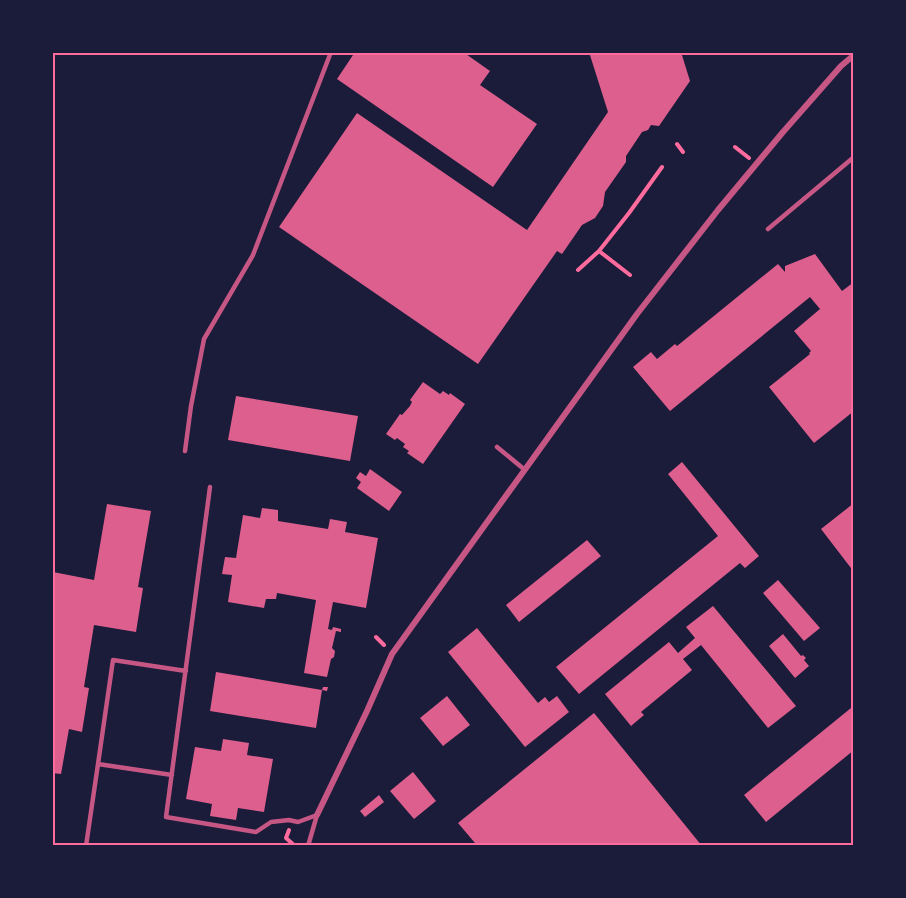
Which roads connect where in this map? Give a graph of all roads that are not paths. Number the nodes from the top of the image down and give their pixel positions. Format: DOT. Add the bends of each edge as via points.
graph roads {
  1 [pos="331,52"];
  2 [pos="854,56"];
  3 [pos="854,157"];
  4 [pos="768,229"];
  5 [pos="497,447"];
  6 [pos="184,451"];
  7 [pos="525,470"];
  8 [pos="210,487"];
  9 [pos="186,671"];
  10 [pos="98,764"];
  11 [pos="172,775"];
  12 [pos="317,815"];
  13 [pos="86,846"];
  14 [pos="308,846"];
  1 -- 6 [label="lane" via="253,255 204,339"];
  2 -- 7 [label="street" via="841,66 723,204 637,314"];
  3 -- 4 [label="lane"];
  5 -- 7 [label="lane"];
  7 -- 12 [label="street" via="392,654"];
  8 -- 9 [label="lane"];
  9 -- 10 [label="lane" via="113,660"];
  9 -- 11 [label="lane"];
  10 -- 11 [label="lane"];
  10 -- 13 [label="lane"];
  11 -- 12 [label="lane" via="166,817 256,832 271,822 298,822"];
  12 -- 14 [label="lane"];
}
